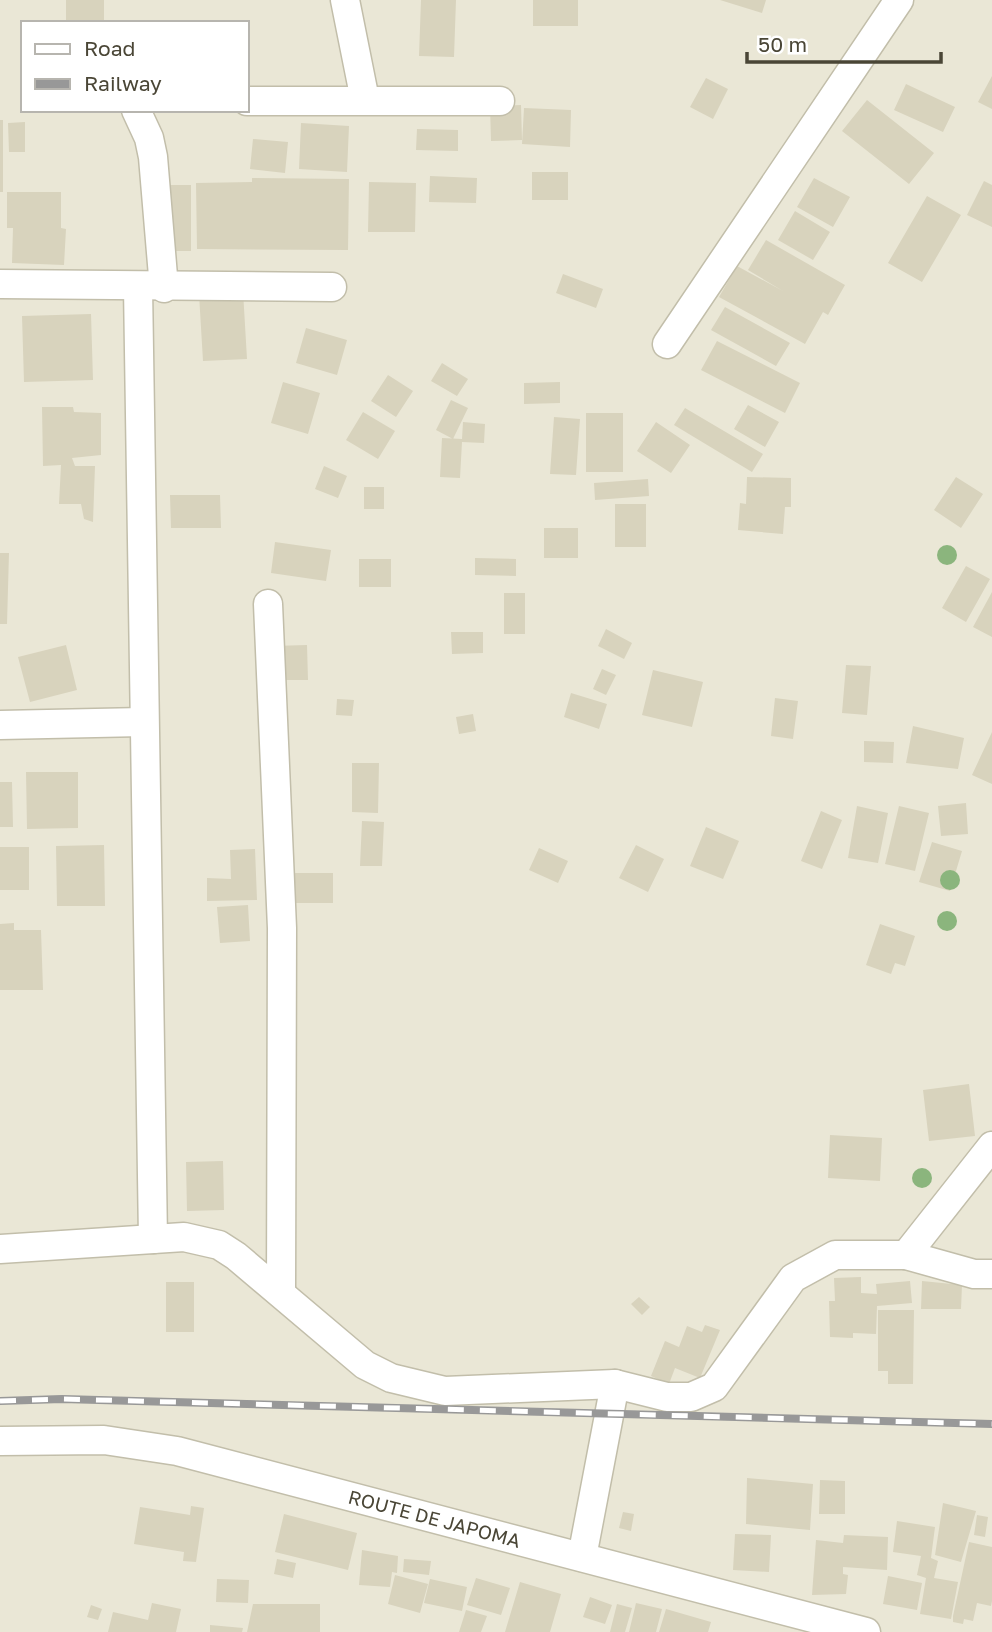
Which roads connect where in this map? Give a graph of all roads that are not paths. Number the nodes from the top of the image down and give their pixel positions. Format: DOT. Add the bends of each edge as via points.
graph roads {
  1 [pos="345,0"];
  2 [pos="899,0"];
  3 [pos="365,100"];
  4 [pos="248,101"];
  5 [pos="500,101"];
  6 [pos="137,112"];
  7 [pos="0,284"];
  8 [pos="151,287"];
  9 [pos="332,287"];
  10 [pos="667,344"];
  11 [pos="268,604"];
  12 [pos="143,722"];
  13 [pos="0,725"];
  14 [pos="992,1146"];
  15 [pos="153,1239"];
  16 [pos="0,1249"];
  17 [pos="906,1255"];
  18 [pos="992,1274"];
  19 [pos="281,1293"];
  20 [pos="615,1384"];
  21 [pos="0,1441"];
  22 [pos="582,1557"];
  23 [pos="866,1632"];
  1 -- 3 [label="street"];
  2 -- 10 [label="street"];
  3 -- 4 [label="street"];
  3 -- 5 [label="street"];
  6 -- 8 [label="street" via="153,157"];
  7 -- 8 [label="street"];
  8 -- 9 [label="street"];
  8 -- 12 [label="street"];
  11 -- 19 [label="street" via="282,929"];
  12 -- 13 [label="street"];
  12 -- 15 [label="street"];
  14 -- 17 [label="street"];
  15 -- 16 [label="street"];
  15 -- 19 [label="street" via="184,1237 219,1245"];
  17 -- 18 [label="street" via="974,1274"];
  17 -- 20 [label="street" via="835,1255 793,1278 714,1387 691,1396 667,1397"];
  19 -- 20 [label="street" via="365,1365 430,1389"];
  20 -- 22 [label="street"];
  21 -- 22 [label="street, ROUTE DE JAPOMA" via="104,1440 177,1451"];
  22 -- 23 [label="street, ROUTE DE JAPOMA"];
}
